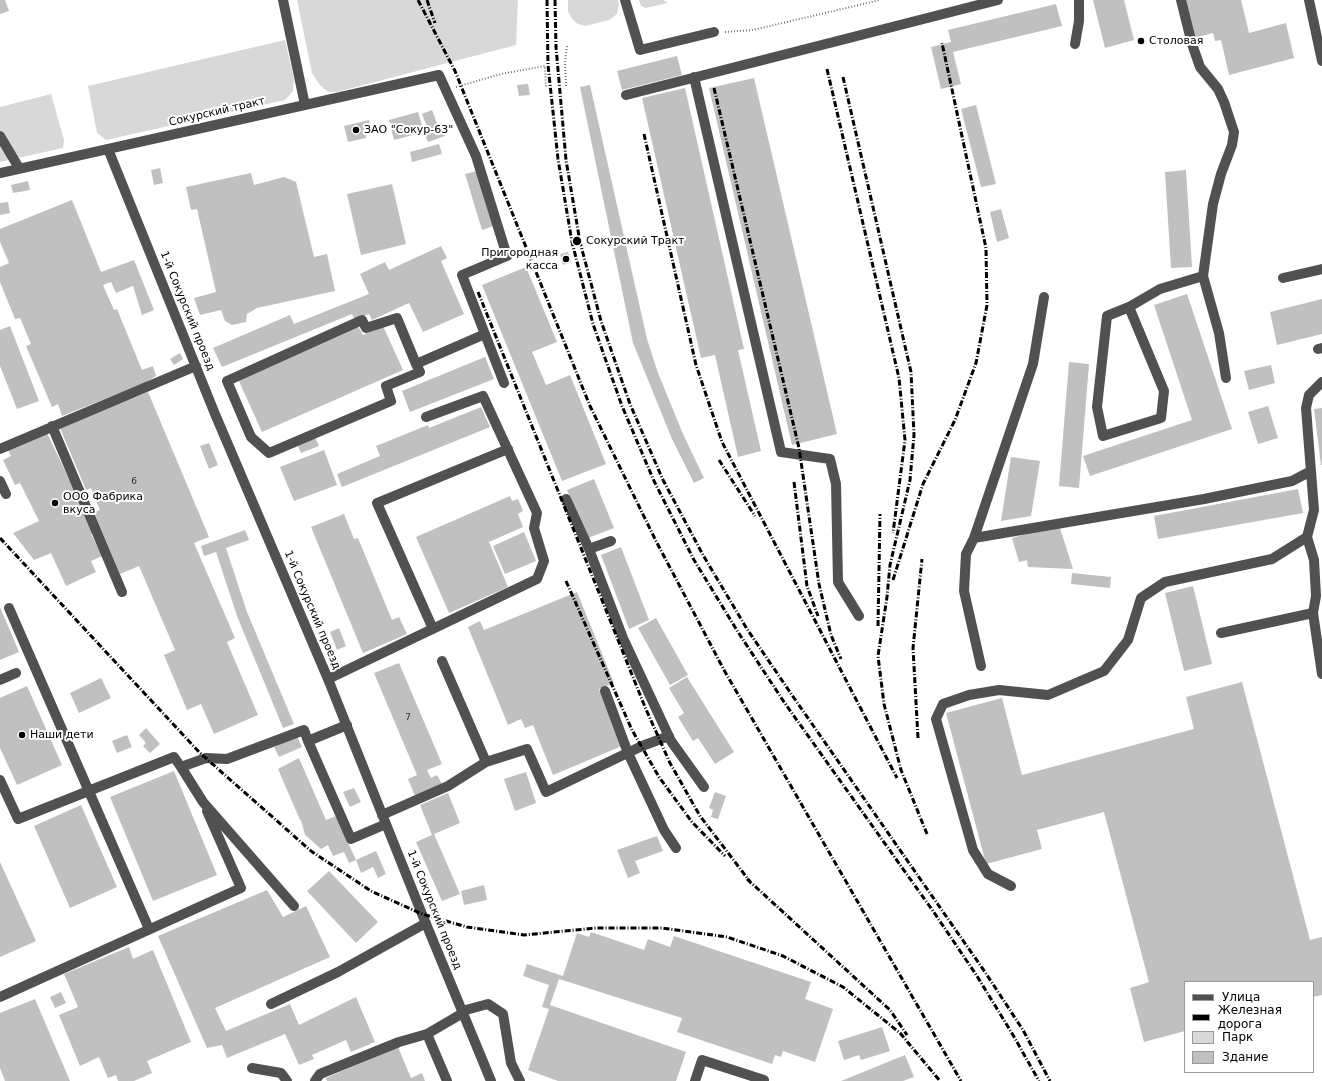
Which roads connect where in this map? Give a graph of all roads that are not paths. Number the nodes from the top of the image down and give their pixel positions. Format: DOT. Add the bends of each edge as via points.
graph roads {
  1 [pos="283,0"];
  2 [pos="625,0"];
  3 [pos="998,0"];
  4 [pos="1079,0"];
  5 [pos="1181,0"];
  6 [pos="1308,0"];
  7 [pos="714,32"];
  8 [pos="1075,44"];
  9 [pos="1322,61"];
  10 [pos="694,77"];
  11 [pos="626,95"];
  12 [pos="305,105"];
  13 [pos="0,136"];
  14 [pos="108,149"];
  15 [pos="19,168"];
  16 [pos="0,173"];
  17 [pos="1322,269"];
  18 [pos="1203,276"];
  19 [pos="1283,278"];
  20 [pos="1044,297"];
  21 [pos="1129,307"];
  22 [pos="485,334"];
  23 [pos="416,364"];
  24 [pos="196,366"];
  25 [pos="1226,378"];
  26 [pos="1322,382"];
  27 [pos="504,383"];
  28 [pos="426,417"];
  29 [pos="52,426"];
  30 [pos="0,449"];
  31 [pos="508,449"];
  32 [pos="1311,470"];
  33 [pos="0,481"];
  34 [pos="6,494"];
  35 [pos="566,499"];
  36 [pos="1307,537"];
  37 [pos="974,538"];
  38 [pos="610,541"];
  39 [pos="588,549"];
  40 [pos="122,592"];
  41 [pos="9,608"];
  42 [pos="1312,613"];
  43 [pos="859,616"];
  44 [pos="433,629"];
  45 [pos="1221,633"];
  46 [pos="442,661"];
  47 [pos="981,666"];
  48 [pos="16,673"];
  49 [pos="1322,674"];
  50 [pos="328,679"];
  51 [pos="0,680"];
  52 [pos="605,691"];
  53 [pos="347,726"];
  54 [pos="669,736"];
  55 [pos="308,740"];
  56 [pos="628,753"];
  57 [pos="486,762"];
  58 [pos="181,767"];
  59 [pos="0,780"];
  60 [pos="704,787"];
  61 [pos="87,792"];
  62 [pos="10,801"];
  63 [pos="203,802"];
  64 [pos="0,805"];
  65 [pos="384,820"];
  66 [pos="676,848"];
  67 [pos="1011,886"];
  68 [pos="294,906"];
  69 [pos="426,923"];
  70 [pos="149,929"];
  71 [pos="0,997"];
  72 [pos="271,1004"];
  73 [pos="462,1012"];
  74 [pos="427,1034"];
  75 [pos="252,1068"];
  76 [pos="287,1081"];
  77 [pos="315,1081"];
  78 [pos="447,1081"];
  79 [pos="491,1081"];
  80 [pos="520,1081"];
  81 [pos="694,1081"];
  82 [pos="761,1081"];
  1 -- 12 [label="street"];
  2 -- 7 [label="street" via="640,50"];
  3 -- 10 [label="street"];
  4 -- 8 [label="street"];
  5 -- 18 [label="street" via="1200,67 1218,89 1234,132 1213,204"];
  6 -- 9 [label="street"];
  10 -- 11 [label="street"];
  10 -- 43 [label="street" via="781,452 830,459 836,484 838,582"];
  12 -- 14 [label="street, Сокурский тракт"];
  12 -- 22 [label="street, Сокурский тракт" via="439,75 476,156 507,256 462,275"];
  13 -- 15 [label="street"];
  14 -- 15 [label="street, Сокурский тракт"];
  14 -- 24 [label="street, 1-й Сокурский проезд"];
  15 -- 16 [label="street, Сокурский тракт"];
  17 -- 19 [label="street"];
  18 -- 21 [label="street" via="1160,289"];
  18 -- 25 [label="street" via="1218,333"];
  20 -- 37 [label="street" via="1033,364"];
  21 -- 21 [label="street" via="1164,391 1161,418 1103,436 1097,406 1107,316"];
  22 -- 23 [label="street"];
  22 -- 27 [label="street"];
  23 -- 23 [label="street" via="397,318 366,328 362,320 227,380 251,437 269,452 392,401 386,386 420,372"];
  24 -- 29 [label="street"];
  24 -- 50 [label="street, 1-й Сокурский проезд"];
  26 -- 32 [label="street" via="1309,395 1306,408"];
  28 -- 31 [label="street" via="483,396"];
  29 -- 30 [label="street"];
  29 -- 40 [label="street"];
  31 -- 44 [label="street" via="537,513 534,528 544,561 537,579"];
  31 -- 44 [label="street" via="377,503"];
  32 -- 36 [label="street" via="1314,510"];
  32 -- 37 [label="street" via="1285,483"];
  33 -- 34 [label="street"];
  35 -- 39 [label="street"];
  36 -- 42 [label="street" via="1314,560 1316,596"];
  36 -- 67 [label="street" via="1272,559 1165,582 1142,598 1128,640 1104,671 1048,694 999,690 969,695 943,704 936,719 973,850 988,874"];
  37 -- 47 [label="street" via="966,554 964,591"];
  38 -- 39 [label="street"];
  39 -- 54 [label="street" via="623,638"];
  41 -- 61 [label="street"];
  42 -- 45 [label="street"];
  42 -- 49 [label="street"];
  44 -- 50 [label="street"];
  46 -- 57 [label="street"];
  48 -- 51 [label="street"];
  50 -- 53 [label="street, 1-й Сокурский проезд"];
  52 -- 56 [label="street"];
  53 -- 55 [label="street"];
  53 -- 65 [label="street, 1-й Сокурский проезд"];
  54 -- 56 [label="street"];
  54 -- 60 [label="street"];
  55 -- 58 [label="street" via="304,730 227,759 206,758"];
  55 -- 65 [label="street" via="351,840"];
  56 -- 57 [label="street" via="546,792 527,749"];
  56 -- 66 [label="street" via="664,830"];
  57 -- 65 [label="street" via="448,786"];
  58 -- 61 [label="street" via="174,757"];
  58 -- 63 [label="street"];
  59 -- 62 [label="street"];
  61 -- 62 [label="street" via="18,819"];
  61 -- 70 [label="street"];
  62 -- 64 [label="street"];
  63 -- 68 [label="street"];
  63 -- 70 [label="street" via="241,888"];
  65 -- 69 [label="street, 1-й Сокурский проезд"];
  69 -- 72 [label="street" via="338,972"];
  69 -- 73 [label="street, 1-й Сокурский проезд"];
  70 -- 71 [label="street"];
  73 -- 74 [label="street"];
  73 -- 79 [label="street, 1-й Сокурский проезд"];
  73 -- 80 [label="street" via="488,1004 503,1014 511,1063"];
  74 -- 77 [label="street" via="399,1042 320,1074"];
  74 -- 78 [label="street"];
  75 -- 76 [label="street" via="280,1073"];
  81 -- 82 [label="street" via="702,1060 764,1080"];
}
